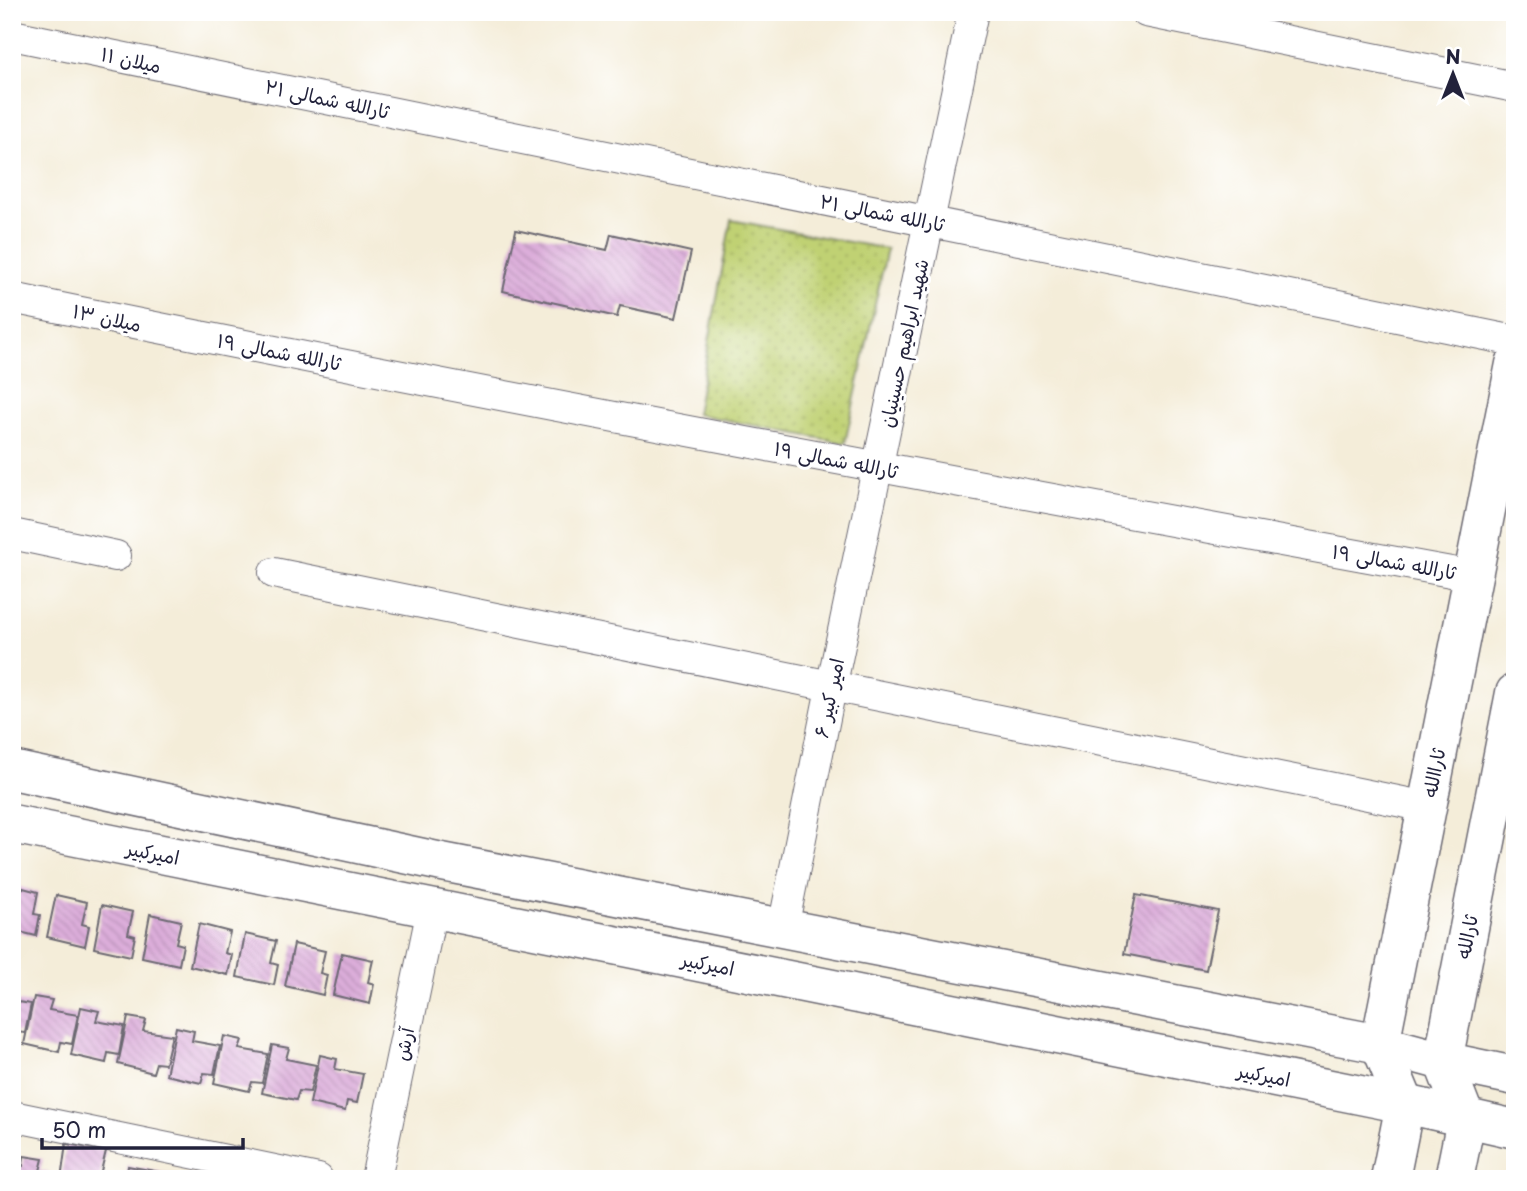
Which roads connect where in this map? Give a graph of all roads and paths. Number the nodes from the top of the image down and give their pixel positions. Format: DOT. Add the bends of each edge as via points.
graph roads {
  1 [pos="973,12"];
  2 [pos="1146,12"];
  3 [pos="12,35"];
  4 [pos="249,84"];
  5 [pos="1515,87"];
  6 [pos="929,222"];
  7 [pos="12,298"];
  8 [pos="201,337"];
  9 [pos="1515,341"];
  10 [pos="1515,364"];
  11 [pos="878,468"];
  12 [pos="12,534"];
  13 [pos="116,556"];
  14 [pos="274,573"];
  15 [pos="1473,576"];
  16 [pos="831,688"];
  17 [pos="1515,693"];
  18 [pos="1509,750"];
  19 [pos="12,770"];
  20 [pos="1427,807"];
  21 [pos="12,824"];
  22 [pos="432,909"];
  23 [pos="783,928"];
  24 [pos="1380,1044"];
  25 [pos="1443,1061"];
  26 [pos="1515,1076"];
  27 [pos="1405,1104"];
  28 [pos="12,1116"];
  29 [pos="1466,1120"];
  30 [pos="1515,1129"];
  31 [pos="318,1179"];
  32 [pos="376,1179"];
  33 [pos="1390,1179"];
  34 [pos="1454,1179"];
  1 -- 6 [label="street, شهید ابراهیم حسینیان"];
  2 -- 5 [label="street"];
  3 -- 4 [label="street, میلان ۱۱"];
  4 -- 6 [label="street, ثارالله شمالی ۲۱"];
  6 -- 9 [label="street, ثارالله شمالی ۲۱"];
  6 -- 11 [label="street, شهید ابراهیم حسینیان"];
  7 -- 8 [label="street, میلان ۱۳"];
  8 -- 11 [label="street, ثارالله شمالی ۱۹"];
  10 -- 15 [label="street, ثاراالله"];
  11 -- 15 [label="street, ثارالله شمالی ۱۹"];
  11 -- 16 [label="street, امیر کبیر ۶"];
  12 -- 13 [label="street"];
  14 -- 16 [label="street"];
  15 -- 20 [label="street, ثاراالله"];
  16 -- 20 [label="street"];
  16 -- 23 [label="street, امیر کبیر ۶"];
  17 -- 18 [label="street, ثارالله"];
  18 -- 25 [label="street, ثارالله"];
  19 -- 23 [label="street" via="442,862"];
  20 -- 24 [label="street, ثاراالله"];
  21 -- 22 [label="street, امیرکبیر"];
  22 -- 27 [label="street, امیرکبیر"];
  22 -- 32 [label="street, آرش"];
  23 -- 24 [label="street"];
  24 -- 25 [label="street"];
  24 -- 27 [label="street"];
  25 -- 26 [label="street"];
  25 -- 29 [label="street"];
  27 -- 29 [label="street, امیرکبیر"];
  27 -- 33 [label="street"];
  28 -- 31 [label="street"];
  29 -- 30 [label="street, امیرکبیر"];
  29 -- 34 [label="street"];
}
